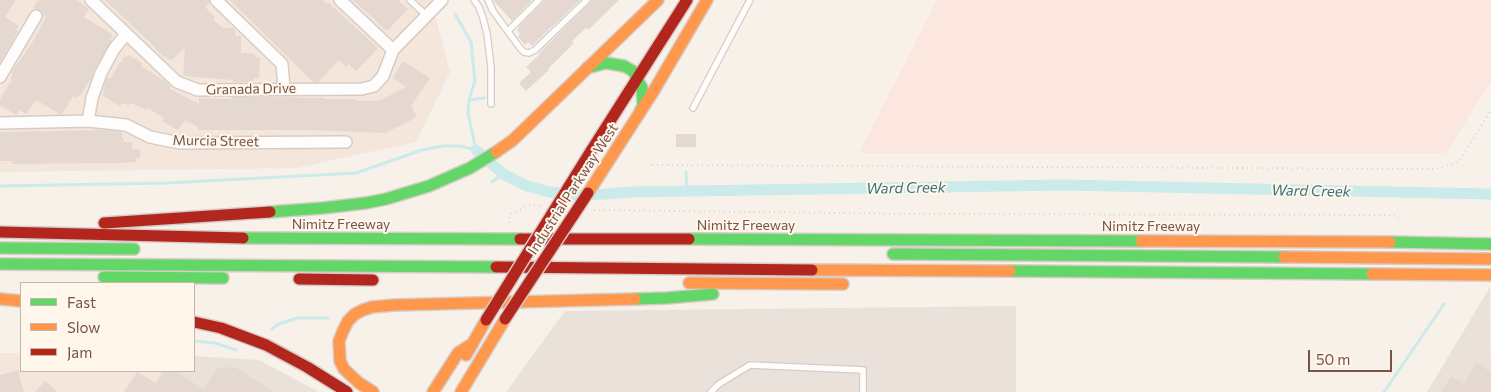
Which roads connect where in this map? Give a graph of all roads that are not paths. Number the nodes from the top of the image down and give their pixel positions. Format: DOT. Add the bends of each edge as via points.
graph roads {
  1 [pos="91,0"];
  2 [pos="216,0"];
  3 [pos="340,0"];
  4 [pos="410,0"];
  5 [pos="442,0"];
  6 [pos="474,0"];
  7 [pos="488,0"];
  8 [pos="540,0"];
  9 [pos="588,0"];
  10 [pos="658,0"];
  11 [pos="687,0"];
  12 [pos="707,0"];
  13 [pos="750,0"];
  14 [pos="36,16"];
  15 [pos="427,16"];
  16 [pos="508,31"];
  17 [pos="126,34"];
  18 [pos="393,50"];
  19 [pos="587,68"];
  20 [pos="0,77"];
  21 [pos="637,78"];
  22 [pos="284,88"];
  23 [pos="491,104"];
  24 [pos="693,108"];
  25 [pos="640,112"];
  26 [pos="88,121"];
  27 [pos="0,123"];
  28 [pos="346,142"];
  29 [pos="0,231"];
  30 [pos="1491,244"];
  31 [pos="0,248"];
  32 [pos="149,249"];
  33 [pos="517,252"];
  34 [pos="567,252"];
  35 [pos="885,254"];
  36 [pos="1491,259"];
  37 [pos="0,264"];
  38 [pos="1491,275"];
  39 [pos="90,277"];
  40 [pos="230,278"];
  41 [pos="289,279"];
  42 [pos="388,280"];
  43 [pos="497,281"];
  44 [pos="546,281"];
  45 [pos="674,283"];
  46 [pos="803,284"];
  47 [pos="852,284"];
  48 [pos="0,299"];
  49 [pos="20,301"];
  50 [pos="195,322"];
  51 [pos="472,344"];
  52 [pos="347,392"];
  53 [pos="373,392"];
  54 [pos="433,392"];
  55 [pos="442,392"];
  56 [pos="461,392"];
  57 [pos="711,392"];
  58 [pos="863,392"];
  1 -- 17 [label="street, Granada Drive"];
  2 -- 22 [label="street" via="282,64"];
  3 -- 18 [label="street"];
  4 -- 15 [label="lane"];
  5 -- 15 [label="street"];
  6 -- 23 [label="lane" via="487,34"];
  7 -- 16 [label="lane"];
  8 -- 16 [label="lane"];
  9 -- 16 [label="lane" via="530,53 520,48"];
  10 -- 19 [label="main road"];
  11 -- 21 [label="main road, Industrial Parkway West"];
  12 -- 25 [label="main road, Industrial Parkway West"];
  13 -- 24 [label="lane"];
  14 -- 20 [label="street"];
  15 -- 18 [label="street"];
  17 -- 22 [label="street, Granada Drive" via="177,82 198,90"];
  17 -- 26 [label="street" via="100,73"];
  18 -- 22 [label="street, Granada Drive" via="383,76 374,86 362,89"];
  19 -- 21 [label="main road" via="616,64 632,71"];
  19 -- 29 [label="main road" via="513,140 492,155 429,186 386,199 323,208"];
  21 -- 25 [label="main road" via="643,96"];
  21 -- 51 [label="main road, Industrial Parkway West, bridge"];
  25 -- 56 [label="main road, Industrial Parkway West, bridge"];
  26 -- 27 [label="street, Murcia Street"];
  26 -- 28 [label="street, Murcia Street" via="126,125 150,137 180,143"];
  29 -- 30 [label="main road, Nimitz Freeway" via="259,238"];
  31 -- 32 [label="main road"];
  33 -- 34 [label="main road"];
  35 -- 36 [label="main road"];
  37 -- 38 [label="main road"];
  39 -- 40 [label="main road"];
  41 -- 42 [label="main road"];
  43 -- 44 [label="main road"];
  45 -- 46 [label="main road"];
  46 -- 47 [label="main road"];
  46 -- 53 [label="main road" via="667,298 372,307 355,314 348,322 341,336 339,352 344,369"];
  48 -- 49 [label="main road"];
  50 -- 52 [label="main road" via="266,345"];
  51 -- 54 [label="main road" via="458,353"];
  51 -- 55 [label="main road, Industrial Parkway West"];
  57 -- 58 [label="lane" via="750,365 863,370"];
}
